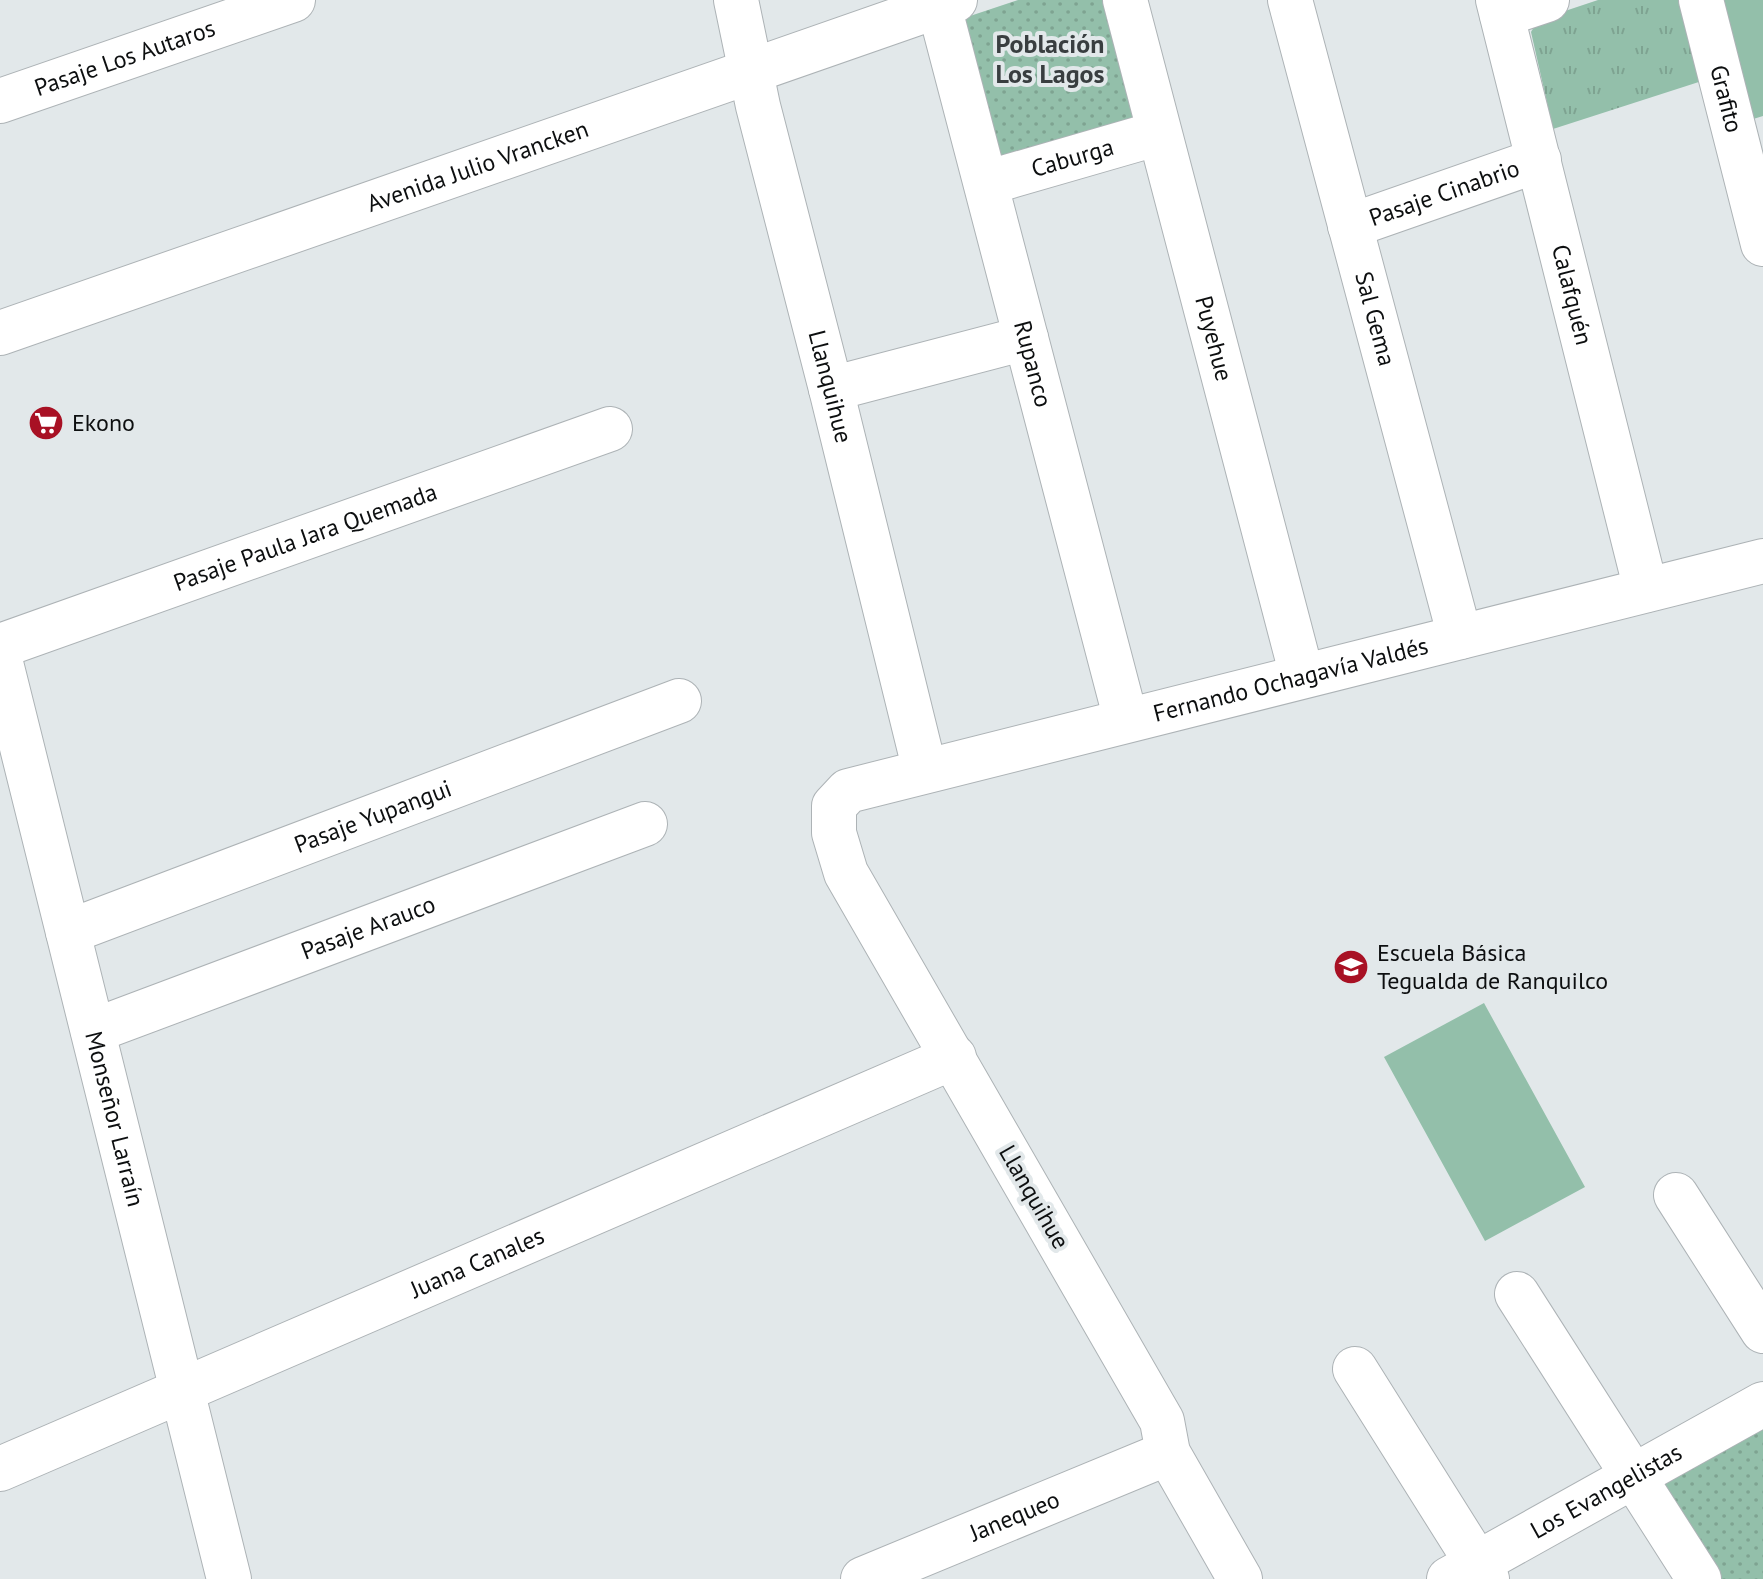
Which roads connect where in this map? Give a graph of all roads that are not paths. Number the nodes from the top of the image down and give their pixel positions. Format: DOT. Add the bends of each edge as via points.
graph roads {
  1 [pos="293,0"];
  2 [pos="736,0"];
  3 [pos="1125,0"];
  4 [pos="1290,0"];
  5 [pos="1547,0"];
  6 [pos="1701,0"];
  7 [pos="947,3"];
  8 [pos="1500,7"];
  9 [pos="751,72"];
  10 [pos="0,101"];
  11 [pos="1159,133"];
  12 [pos="1751,148"];
  13 [pos="1539,160"];
  14 [pos="986,183"];
  15 [pos="1350,226"];
  16 [pos="1763,244"];
  17 [pos="0,333"];
  18 [pos="1026,338"];
  19 [pos="831,389"];
  20 [pos="610,429"];
  21 [pos="1763,561"];
  22 [pos="1646,590"];
  23 [pos="1460,637"];
  24 [pos="1,665"];
  25 [pos="1302,676"];
  26 [pos="679,701"];
  27 [pos="1126,720"];
  28 [pos="925,771"];
  29 [pos="832,813"];
  30 [pos="645,824"];
  31 [pos="68,932"];
  32 [pos="93,1031"];
  33 [pos="954,1057"];
  34 [pos="1676,1195"];
  35 [pos="1517,1294"];
  36 [pos="1763,1331"];
  37 [pos="1355,1369"];
  38 [pos="183,1389"];
  39 [pos="1763,1404"];
  40 [pos="1168,1453"];
  41 [pos="0,1469"];
  42 [pos="1634,1476"];
  43 [pos="1471,1574"];
  44 [pos="229,1579"];
  45 [pos="863,1579"];
  46 [pos="1240,1579"];
  47 [pos="1699,1579"];
  1 -- 10 [label="street, Pasaje Los Autaros"];
  2 -- 9 [label="street, Llanquihue"];
  3 -- 11 [label="street, Puyehue"];
  4 -- 15 [label="street, Sal Gema"];
  5 -- 8 [label="street"];
  6 -- 12 [label="street, Grafito"];
  7 -- 9 [label="street, Avenida Julio Vrancken"];
  7 -- 14 [label="street, Rupanco"];
  8 -- 13 [label="street, Calafquén"];
  9 -- 17 [label="street, Avenida Julio Vrancken"];
  9 -- 19 [label="street, Llanquihue"];
  11 -- 14 [label="street, Caburga"];
  11 -- 25 [label="street, Puyehue"];
  12 -- 16 [label="street, Grafito"];
  13 -- 15 [label="street, Pasaje Cinabrio"];
  13 -- 22 [label="street, Calafquén"];
  14 -- 18 [label="street, Rupanco"];
  15 -- 23 [label="street, Sal Gema"];
  18 -- 19 [label="street"];
  18 -- 27 [label="street, Rupanco"];
  19 -- 28 [label="street, Llanquihue"];
  20 -- 24 [label="street, Pasaje Paula Jara Quemada"];
  21 -- 22 [label="street, Fernando Ochagavía Valdés"];
  22 -- 23 [label="street, Fernando Ochagavía Valdés"];
  23 -- 25 [label="street, Fernando Ochagavía Valdés"];
  24 -- 31 [label="street, Monseñor Larraín"];
  25 -- 27 [label="street, Fernando Ochagavía Valdés"];
  26 -- 31 [label="street, Pasaje Yupangui"];
  27 -- 28 [label="street, Fernando Ochagavía Valdés"];
  28 -- 29 [label="street, Fernando Ochagavía Valdés" via="848,791 837,799"];
  29 -- 33 [label="street, Llanquihue" via="846,873"];
  30 -- 32 [label="street, Pasaje Arauco"];
  31 -- 32 [label="street, Monseñor Larraín"];
  32 -- 38 [label="street, Monseñor Larraín"];
  33 -- 38 [label="street, Juana Canales"];
  33 -- 40 [label="street, Llanquihue" via="1162,1421"];
  34 -- 36 [label="street"];
  35 -- 42 [label="street"];
  37 -- 43 [label="street"];
  38 -- 41 [label="street, Juana Canales"];
  38 -- 44 [label="street, Monseñor Larraín"];
  39 -- 42 [label="street, Los Evangelistas"];
  40 -- 45 [label="street, Janequeo"];
  40 -- 46 [label="street, Llanquihue"];
  42 -- 43 [label="street, Los Evangelistas"];
  42 -- 47 [label="street"];
}
